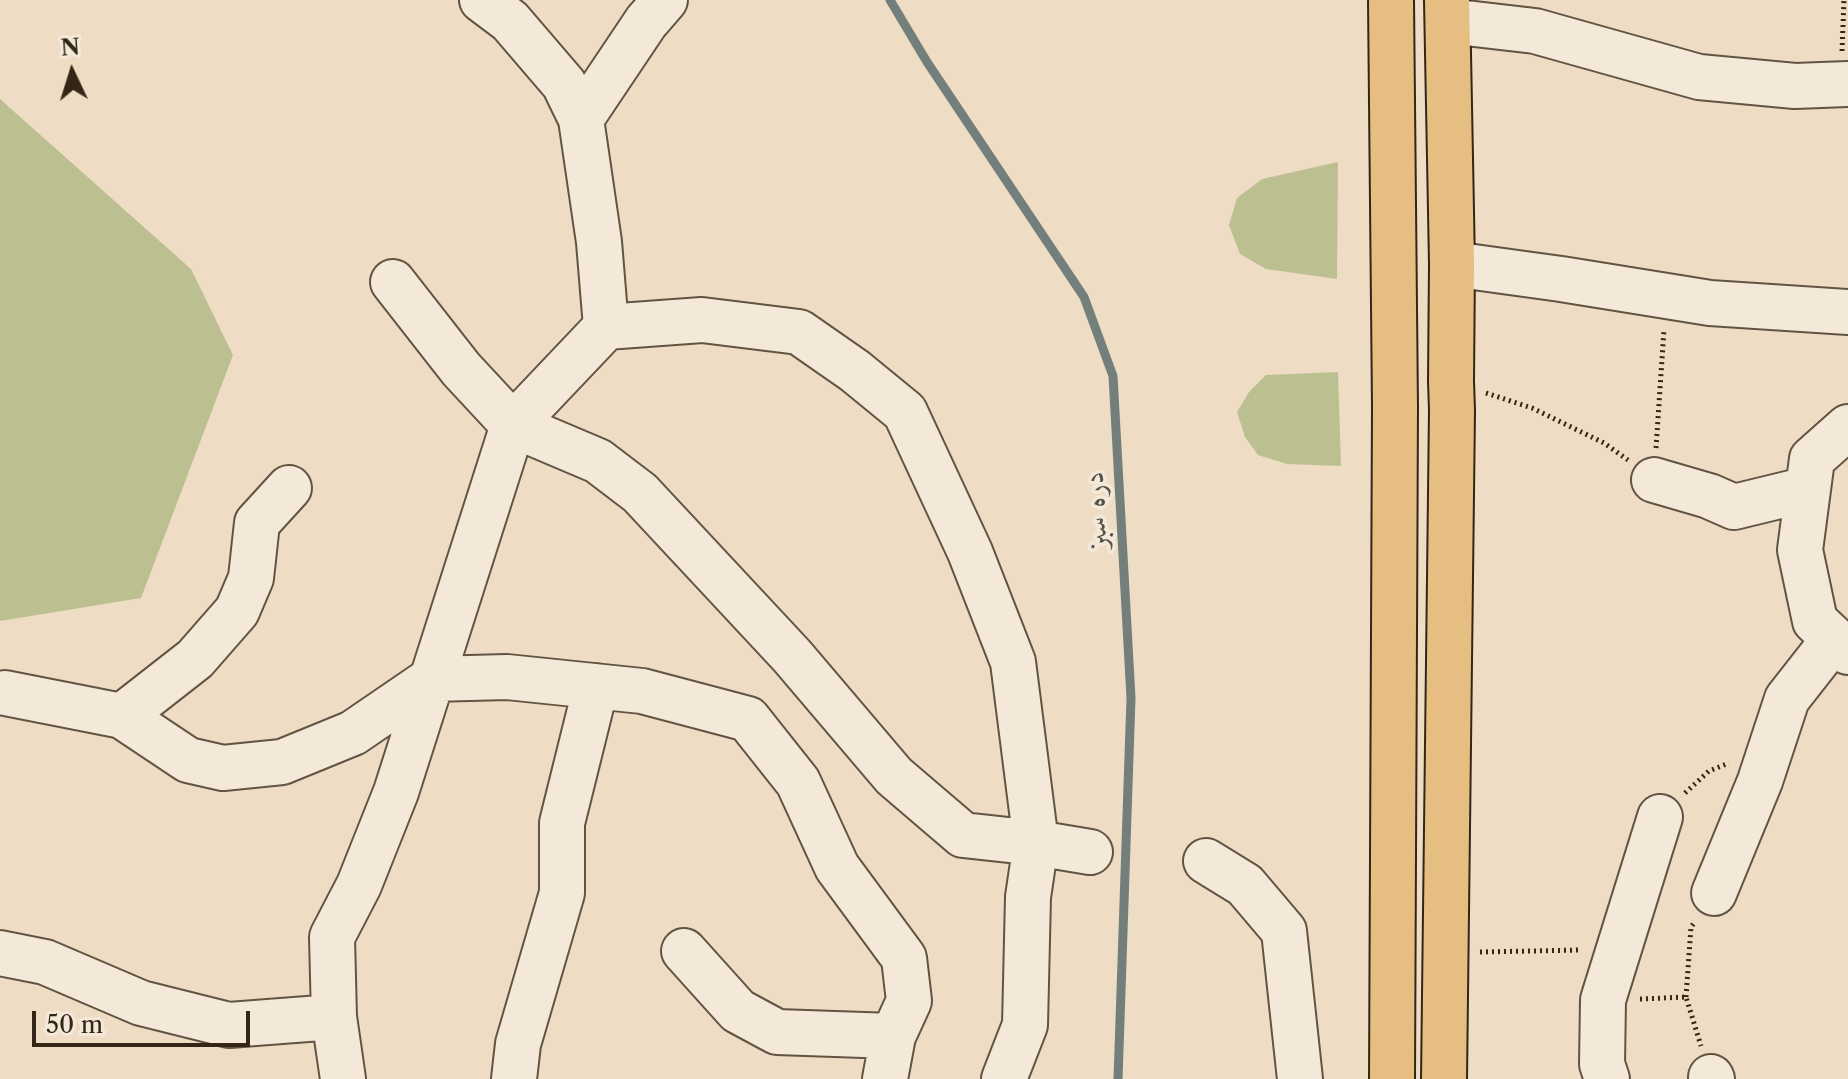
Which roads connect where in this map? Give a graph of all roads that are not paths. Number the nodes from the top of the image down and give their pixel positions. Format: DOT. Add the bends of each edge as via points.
graph roads {
  1 [pos="482,0"];
  2 [pos="665,0"];
  3 [pos="1391,0"];
  4 [pos="1448,10"];
  5 [pos="1844,84"];
  6 [pos="581,119"];
  7 [pos="1452,264"];
  8 [pos="393,282"];
  9 [pos="1848,312"];
  10 [pos="606,327"];
  11 [pos="1451,396"];
  12 [pos="1395,407"];
  13 [pos="513,425"];
  14 [pos="1848,428"];
  15 [pos="1654,480"];
  16 [pos="289,488"];
  17 [pos="1808,489"];
  18 [pos="1841,646"];
  19 [pos="432,679"];
  20 [pos="596,686"];
  21 [pos="5,693"];
  22 [pos="122,716"];
  23 [pos="1660,817"];
  24 [pos="1036,843"];
  25 [pos="1090,852"];
  26 [pos="1206,861"];
  27 [pos="1714,893"];
  28 [pos="684,951"];
  29 [pos="0,953"];
  30 [pos="334,1017"];
  31 [pos="893,1036"];
  32 [pos="343,1079"];
  33 [pos="514,1079"];
  34 [pos="885,1079"];
  35 [pos="1004,1079"];
  36 [pos="1300,1079"];
  37 [pos="1392,1079"];
  38 [pos="1444,1079"];
  39 [pos="1607,1079"];
  1 -- 6 [label="street" via="510,21 564,84"];
  2 -- 6 [label="street"];
  3 -- 12 [label="main road"];
  4 -- 5 [label="street" via="1699,77 1795,86"];
  4 -- 7 [label="main road"];
  6 -- 10 [label="street"];
  7 -- 9 [label="street" via="1710,303"];
  7 -- 11 [label="main road"];
  8 -- 13 [label="street"];
  10 -- 13 [label="street"];
  10 -- 24 [label="street" via="702,320 799,332 905,412 970,552 1013,662"];
  11 -- 12 [label="main road"];
  11 -- 38 [label="main road"];
  12 -- 37 [label="main road"];
  13 -- 19 [label="street"];
  13 -- 24 [label="street" via="598,461 640,493 792,656 894,776 963,835"];
  14 -- 17 [label="street" via="1812,459"];
  15 -- 17 [label="street" via="1734,507"];
  16 -- 22 [label="street" via="257,523 251,578 237,611 195,659"];
  17 -- 18 [label="street" via="1800,550 1815,621"];
  18 -- 27 [label="street" via="1787,699"];
  19 -- 20 [label="street" via="507,677"];
  19 -- 22 [label="street" via="353,733 282,762 223,768 188,760"];
  19 -- 30 [label="street" via="396,792 332,937"];
  20 -- 31 [label="street" via="642,691 748,719 798,782 837,867 904,958 909,1001"];
  20 -- 33 [label="street" via="562,823 562,893 518,1044"];
  21 -- 22 [label="street"];
  23 -- 39 [label="street" via="1603,1000 1602,1064"];
  24 -- 25 [label="street"];
  24 -- 35 [label="street" via="1028,897 1025,1025"];
  26 -- 36 [label="street" via="1245,885 1284,931"];
  28 -- 31 [label="street" via="738,1011 777,1032"];
  29 -- 30 [label="street" via="45,962 141,1003 229,1025"];
  30 -- 32 [label="street"];
  31 -- 34 [label="street"];
}
